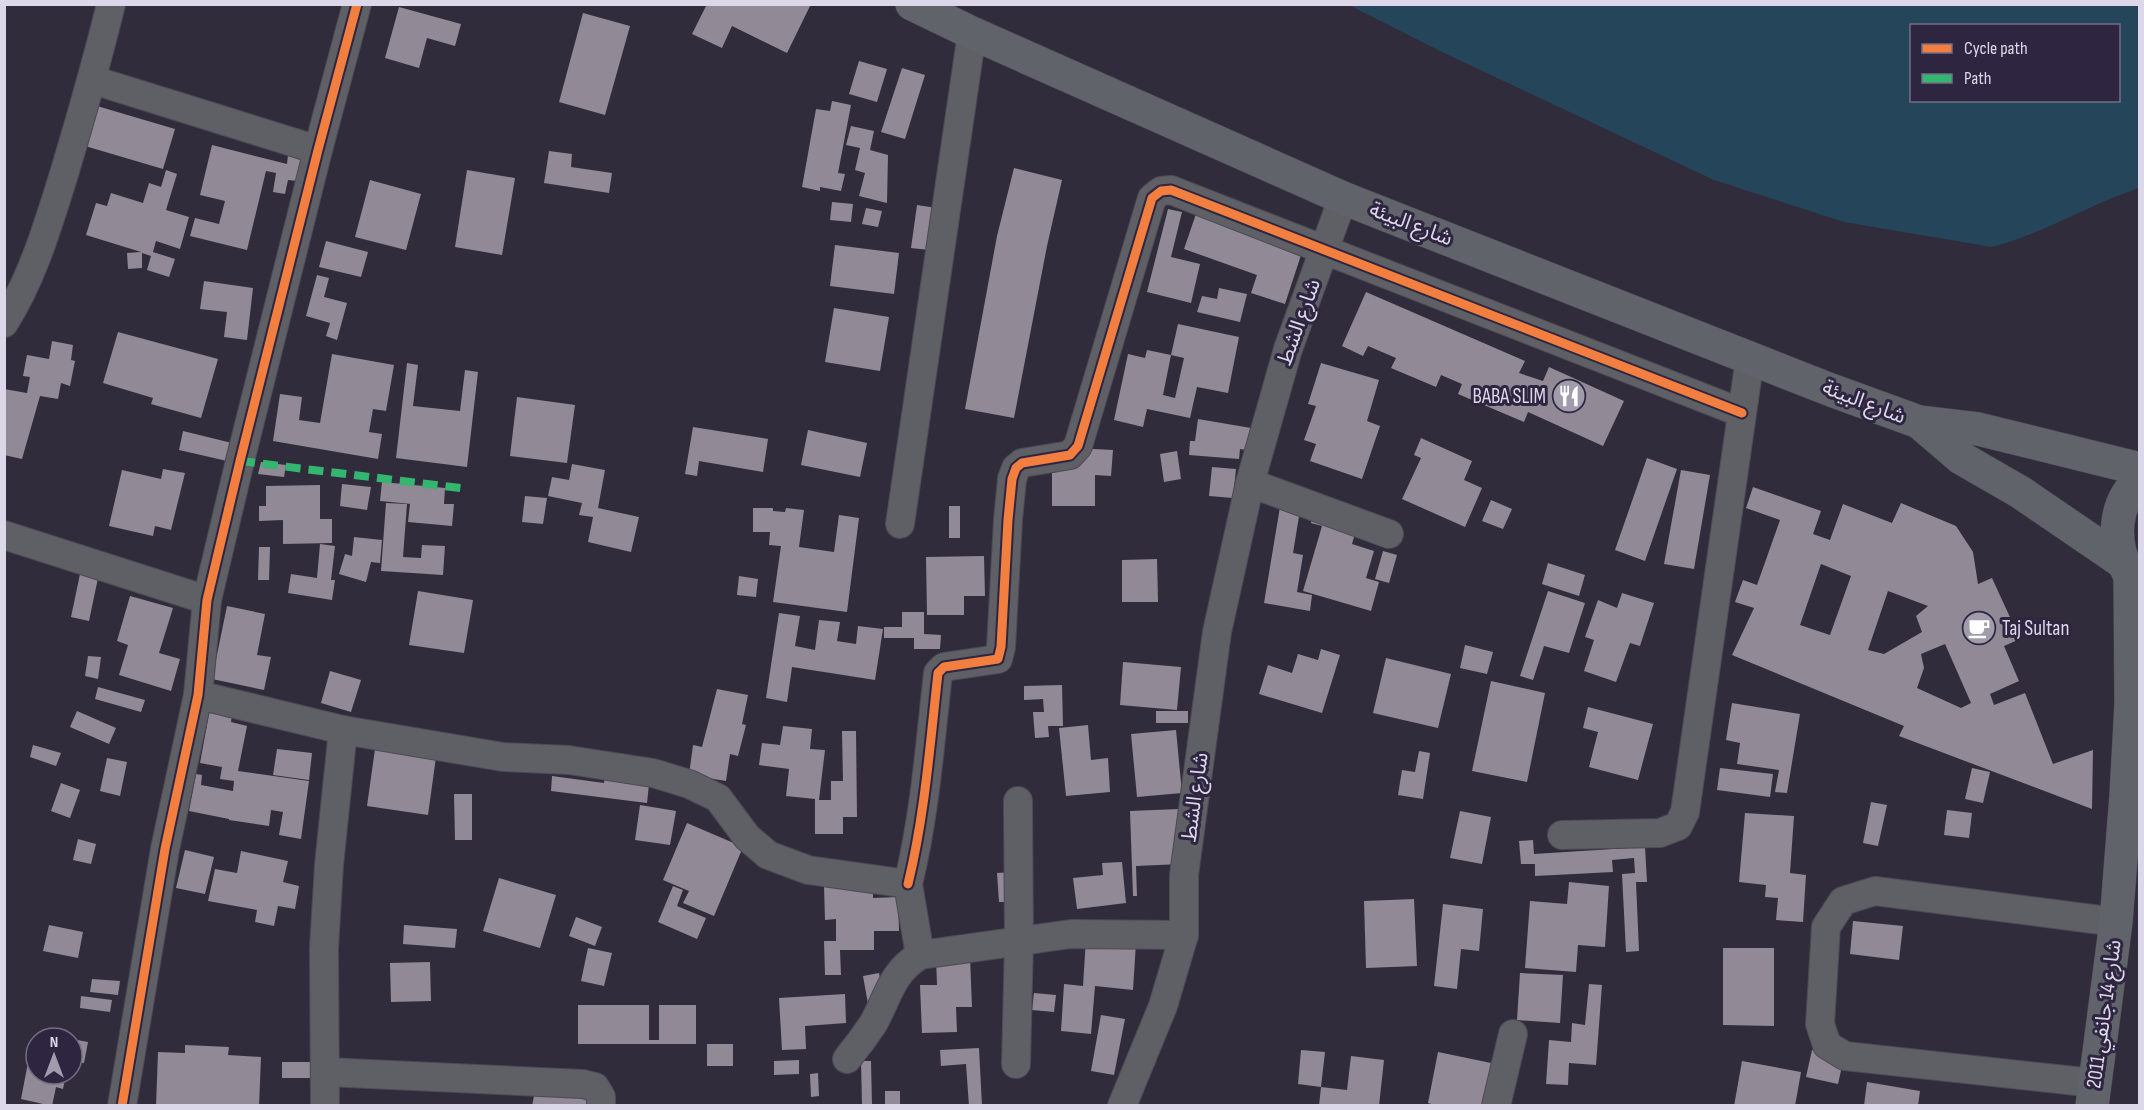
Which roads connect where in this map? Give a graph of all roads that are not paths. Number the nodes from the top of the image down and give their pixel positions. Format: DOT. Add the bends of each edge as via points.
graph roads {
  1 [pos="111,4"];
  2 [pos="357,4"];
  3 [pos="912,4"];
  4 [pos="972,33"];
  5 [pos="93,80"];
  6 [pos="318,150"];
  7 [pos="1343,198"];
  8 [pos="1325,251"];
  9 [pos="4,323"];
  10 [pos="1750,358"];
  11 [pos="1742,413"];
  12 [pos="1919,422"];
  13 [pos="2139,469"];
  14 [pos="2139,480"];
  15 [pos="1250,483"];
  16 [pos="900,524"];
  17 [pos="1389,534"];
  18 [pos="4,535"];
  19 [pos="2131,574"];
  20 [pos="207,600"];
  21 [pos="198,695"];
  22 [pos="343,730"];
  23 [pos="1018,801"];
  24 [pos="1562,836"];
  25 [pos="2139,859"];
  26 [pos="908,884"];
  27 [pos="2116,922"];
  28 [pos="1184,935"];
  29 [pos="1019,941"];
  30 [pos="920,955"];
  31 [pos="1513,1034"];
  32 [pos="847,1059"];
  33 [pos="1016,1064"];
  34 [pos="326,1072"];
  35 [pos="2093,1094"];
  36 [pos="122,1106"];
  37 [pos="325,1106"];
  38 [pos="601,1106"];
  39 [pos="1122,1106"];
  40 [pos="1496,1106"];
  1 -- 5 [label="street"];
  2 -- 6 [label="street"];
  3 -- 4 [label="main road, شارع البيئة"];
  4 -- 7 [label="main road, شارع البيئة"];
  4 -- 16 [label="street"];
  5 -- 6 [label="street"];
  5 -- 9 [label="street" via="43,243"];
  6 -- 20 [label="street"];
  7 -- 8 [label="street, شارع الشط"];
  7 -- 10 [label="main road, شارع البيئة"];
  8 -- 11 [label="street"];
  8 -- 15 [label="street, شارع الشط" via="1288,348"];
  8 -- 26 [label="street" via="1172,190 1161,191 1152,198 1078,446 1070,455 1022,463 1012,479 998,659 944,667 938,673 924,808"];
  10 -- 11 [label="street"];
  10 -- 12 [label="main road, شارع البيئة"];
  11 -- 24 [label="street" via="1685,812 1678,826 1660,833"];
  12 -- 13 [label="main road, شارع البيئة" via="1978,429"];
  12 -- 19 [label="main road, شارع البيئة" via="1961,458 2020,492"];
  14 -- 19 [label="main road, شارع 14 جانفي 2011" via="2123,503 2117,523 2117,544"];
  15 -- 17 [label="street"];
  15 -- 28 [label="street, شارع الشط" via="1217,632 1184,875"];
  18 -- 20 [label="street"];
  19 -- 27 [label="main road, شارع 14 جانفي 2011" via="2131,704"];
  20 -- 21 [label="street"];
  21 -- 22 [label="street"];
  21 -- 36 [label="street" via="161,871"];
  22 -- 26 [label="street" via="503,757 569,760 653,773 718,798 747,837 768,855 808,870"];
  22 -- 34 [label="street" via="324,948"];
  23 -- 29 [label="street"];
  25 -- 27 [label="main road, شارع 14 جانفي 2011"];
  26 -- 30 [label="street"];
  27 -- 35 [label="main road, شارع 14 جانفي 2011"];
  27 -- 35 [label="street" via="1875,891 1843,901 1826,927 1820,1024 1827,1045 1845,1056"];
  28 -- 29 [label="street" via="1071,934"];
  28 -- 39 [label="street, شارع الشط" via="1163,1006"];
  29 -- 30 [label="street"];
  29 -- 33 [label="street"];
  30 -- 32 [label="street" via="897,975 872,1024"];
  31 -- 40 [label="street"];
  34 -- 37 [label="street"];
  34 -- 38 [label="street" via="583,1084 595,1087"];
}
